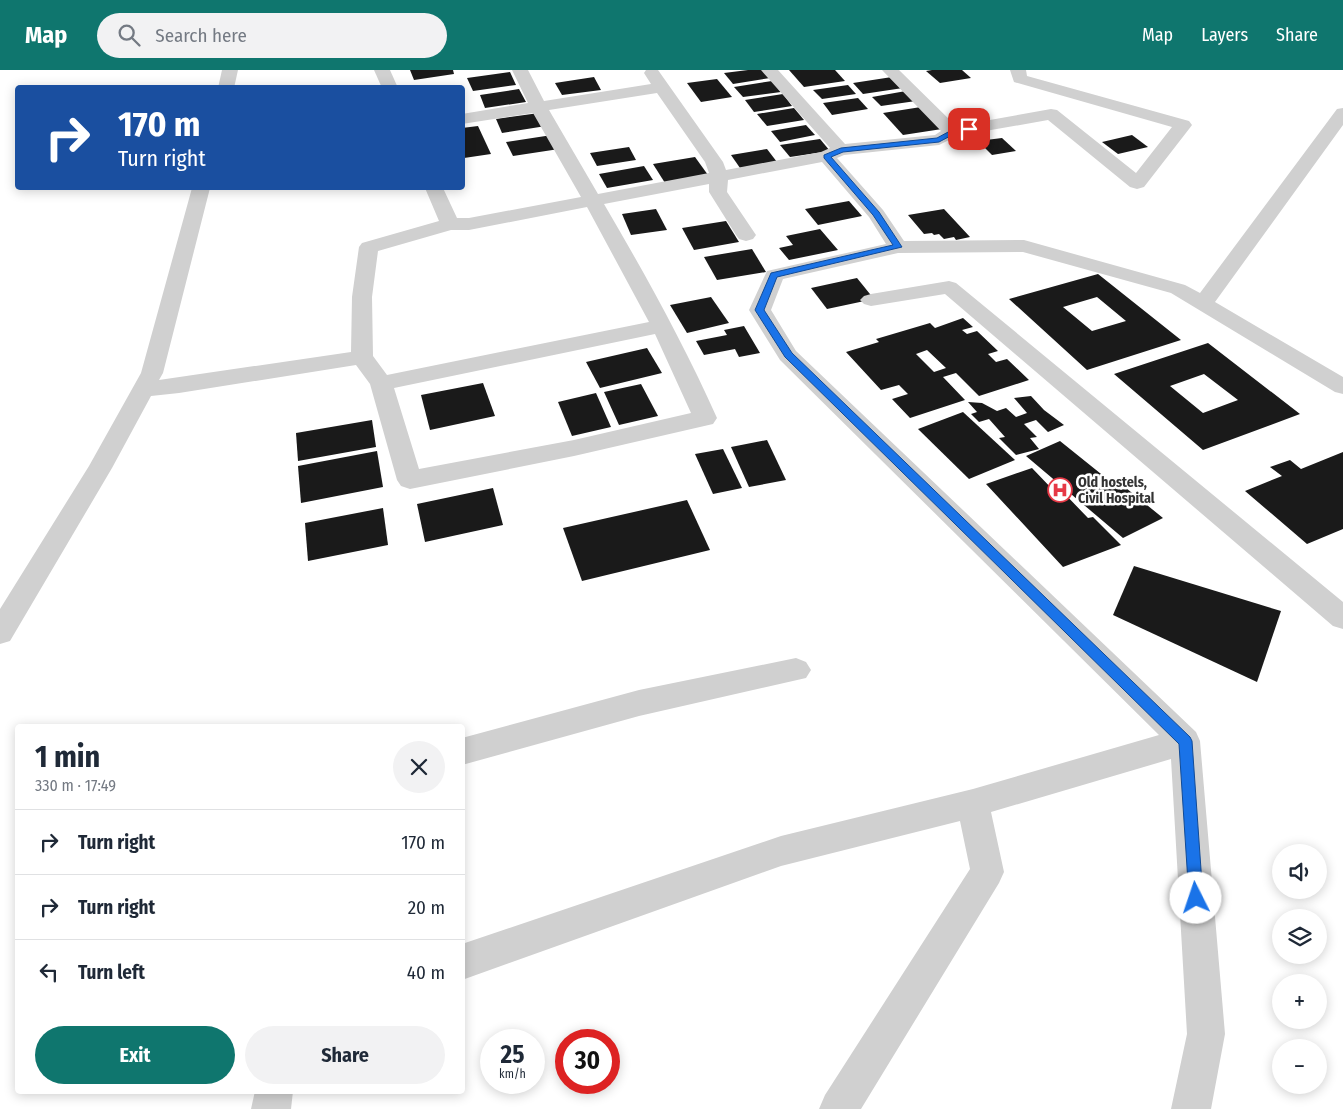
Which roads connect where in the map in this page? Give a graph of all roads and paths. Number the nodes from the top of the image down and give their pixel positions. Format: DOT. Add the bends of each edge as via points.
graph roads {
  1 [pos="230,70"];
  2 [pos="382,70"];
  3 [pos="520,70"];
  4 [pos="650,70"];
  5 [pos="769,70"];
  6 [pos="890,70"];
  7 [pos="1018,70"];
  8 [pos="227,85"];
  9 [pos="389,85"];
  10 [pos="662,87"];
  11 [pos="537,106"];
  12 [pos="1343,113"];
  13 [pos="465,118"];
  14 [pos="952,132"];
  15 [pos="834,153"];
  16 [pos="719,176"];
  17 [pos="200,190"];
  18 [pos="435,190"];
  19 [pos="593,200"];
  20 [pos="450,224"];
  21 [pos="746,235"];
  22 [pos="898,247"];
  23 [pos="871,300"];
  24 [pos="1203,304"];
  25 [pos="661,326"];
  26 [pos="362,357"];
  27 [pos="380,383"];
  28 [pos="1343,387"];
  29 [pos="143,389"];
  30 [pos="1343,618"];
  31 [pos="0,633"];
  32 [pos="796,670"];
  33 [pos="1185,741"];
  34 [pos="465,751"];
  35 [pos="973,802"];
  36 [pos="465,961"];
  37 [pos="273,1094"];
  38 [pos="270,1109"];
  39 [pos="839,1109"];
  40 [pos="1192,1109"];
  1 -- 8 [label="street"];
  2 -- 9 [label="street"];
  3 -- 11 [label="street"];
  4 -- 10 [label="street"];
  5 -- 15 [label="street"];
  6 -- 14 [label="street"];
  7 -- 14 [label="street" via="1020,79 1183,125 1137,183 1051,114"];
  10 -- 11 [label="street"];
  10 -- 16 [label="street" via="714,162"];
  11 -- 13 [label="street"];
  11 -- 19 [label="street"];
  12 -- 24 [label="street"];
  14 -- 15 [label="street" via="939,140"];
  15 -- 16 [label="street"];
  15 -- 22 [label="street"];
  16 -- 19 [label="street"];
  16 -- 21 [label="street" via="718,192"];
  17 -- 29 [label="street" via="152,373"];
  18 -- 20 [label="street"];
  19 -- 20 [label="street" via="469,224"];
  19 -- 25 [label="street"];
  20 -- 26 [label="street" via="369,247 362,297"];
  22 -- 24 [label="street" via="1024,246 1178,288"];
  22 -- 33 [label="street" via="774,275 760,310 788,355"];
  23 -- 30 [label="street" via="949,287"];
  24 -- 28 [label="street"];
  25 -- 27 [label="street"];
  25 -- 27 [label="street" via="684,368 705,418 574,448 410,480"];
  26 -- 27 [label="street"];
  26 -- 29 [label="street"];
  29 -- 31 [label="street" via="100,468"];
  32 -- 34 [label="street" via="639,703"];
  33 -- 35 [label="street"];
  33 -- 40 [label="street" via="1206,1034"];
  35 -- 36 [label="street" via="781,851"];
  35 -- 39 [label="street" via="987,872"];
  37 -- 38 [label="street"];
}
